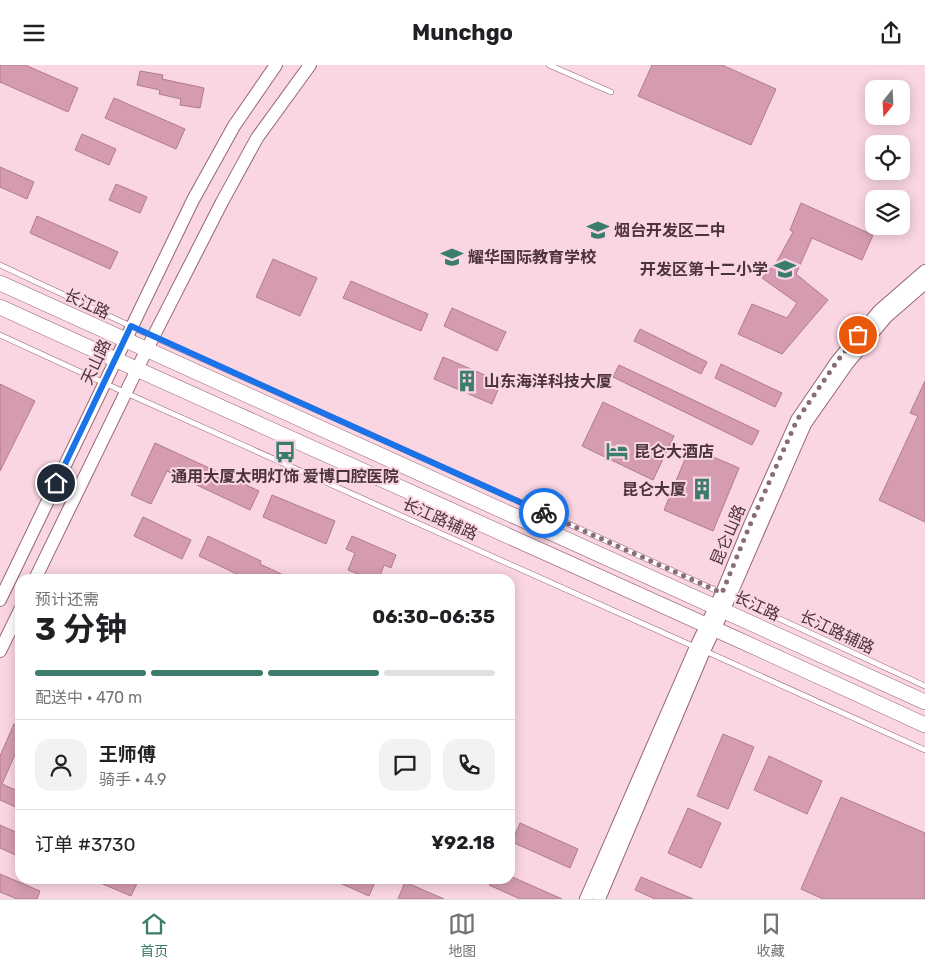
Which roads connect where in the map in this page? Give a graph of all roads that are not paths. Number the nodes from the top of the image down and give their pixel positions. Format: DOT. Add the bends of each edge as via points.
graph roads {
  1 [pos="276,65"];
  2 [pos="310,65"];
  3 [pos="550,65"];
  4 [pos="611,92"];
  5 [pos="0,265"];
  6 [pos="925,271"];
  7 [pos="0,283"];
  8 [pos="925,283"];
  9 [pos="0,307"];
  10 [pos="131,326"];
  11 [pos="0,335"];
  12 [pos="154,337"];
  13 [pos="124,341"];
  14 [pos="146,351"];
  15 [pos="116,360"];
  16 [pos="137,370"];
  17 [pos="105,383"];
  18 [pos="126,393"];
  19 [pos="37,574"];
  20 [pos="0,600"];
  21 [pos="723,601"];
  22 [pos="15,620"];
  23 [pos="711,626"];
  24 [pos="700,649"];
  25 [pos="0,651"];
  26 [pos="925,686"];
  27 [pos="925,703"];
  28 [pos="925,725"];
  29 [pos="925,750"];
  30 [pos="586,899"];
  31 [pos="599,899"];
  1 -- 10 [label="street, 天山路" via="230,134 193,200"];
  2 -- 12 [label="street" via="257,137"];
  3 -- 4 [label="lane"];
  5 -- 10 [label="lane, 长江路辅路"];
  6 -- 21 [label="street, 昆仑山路" via="879,311 838,360 797,420 750,525"];
  7 -- 13 [label="main road, 长江路"];
  8 -- 21 [label="street, 昆仑山路" via="886,317 847,364 805,425"];
  9 -- 15 [label="main road"];
  10 -- 12 [label="lane, 长江路辅路"];
  10 -- 13 [label="street, 天山路"];
  11 -- 17 [label="lane, 长江路辅路"];
  12 -- 14 [label="street"];
  12 -- 21 [label="lane, 长江路辅路"];
  13 -- 14 [label="main road, 长江路"];
  13 -- 15 [label="street, 天山路"];
  14 -- 16 [label="street"];
  14 -- 21 [label="main road, 长江路"];
  15 -- 16 [label="main road"];
  15 -- 17 [label="street, 天山路"];
  16 -- 18 [label="street"];
  16 -- 23 [label="main road"];
  17 -- 18 [label="lane, 长江路辅路"];
  17 -- 20 [label="street, 天山路"];
  18 -- 19 [label="street"];
  18 -- 24 [label="lane, 长江路辅路"];
  21 -- 23 [label="street, 昆仑山路"];
  21 -- 26 [label="lane, 长江路辅路"];
  21 -- 27 [label="main road, 长江路"];
  22 -- 25 [label="street"];
  23 -- 24 [label="street, 昆仑山路"];
  23 -- 28 [label="main road"];
  24 -- 29 [label="lane, 长江路辅路"];
  24 -- 30 [label="street, 昆仑山路"];
  24 -- 31 [label="street, 昆仑山路"];
}
